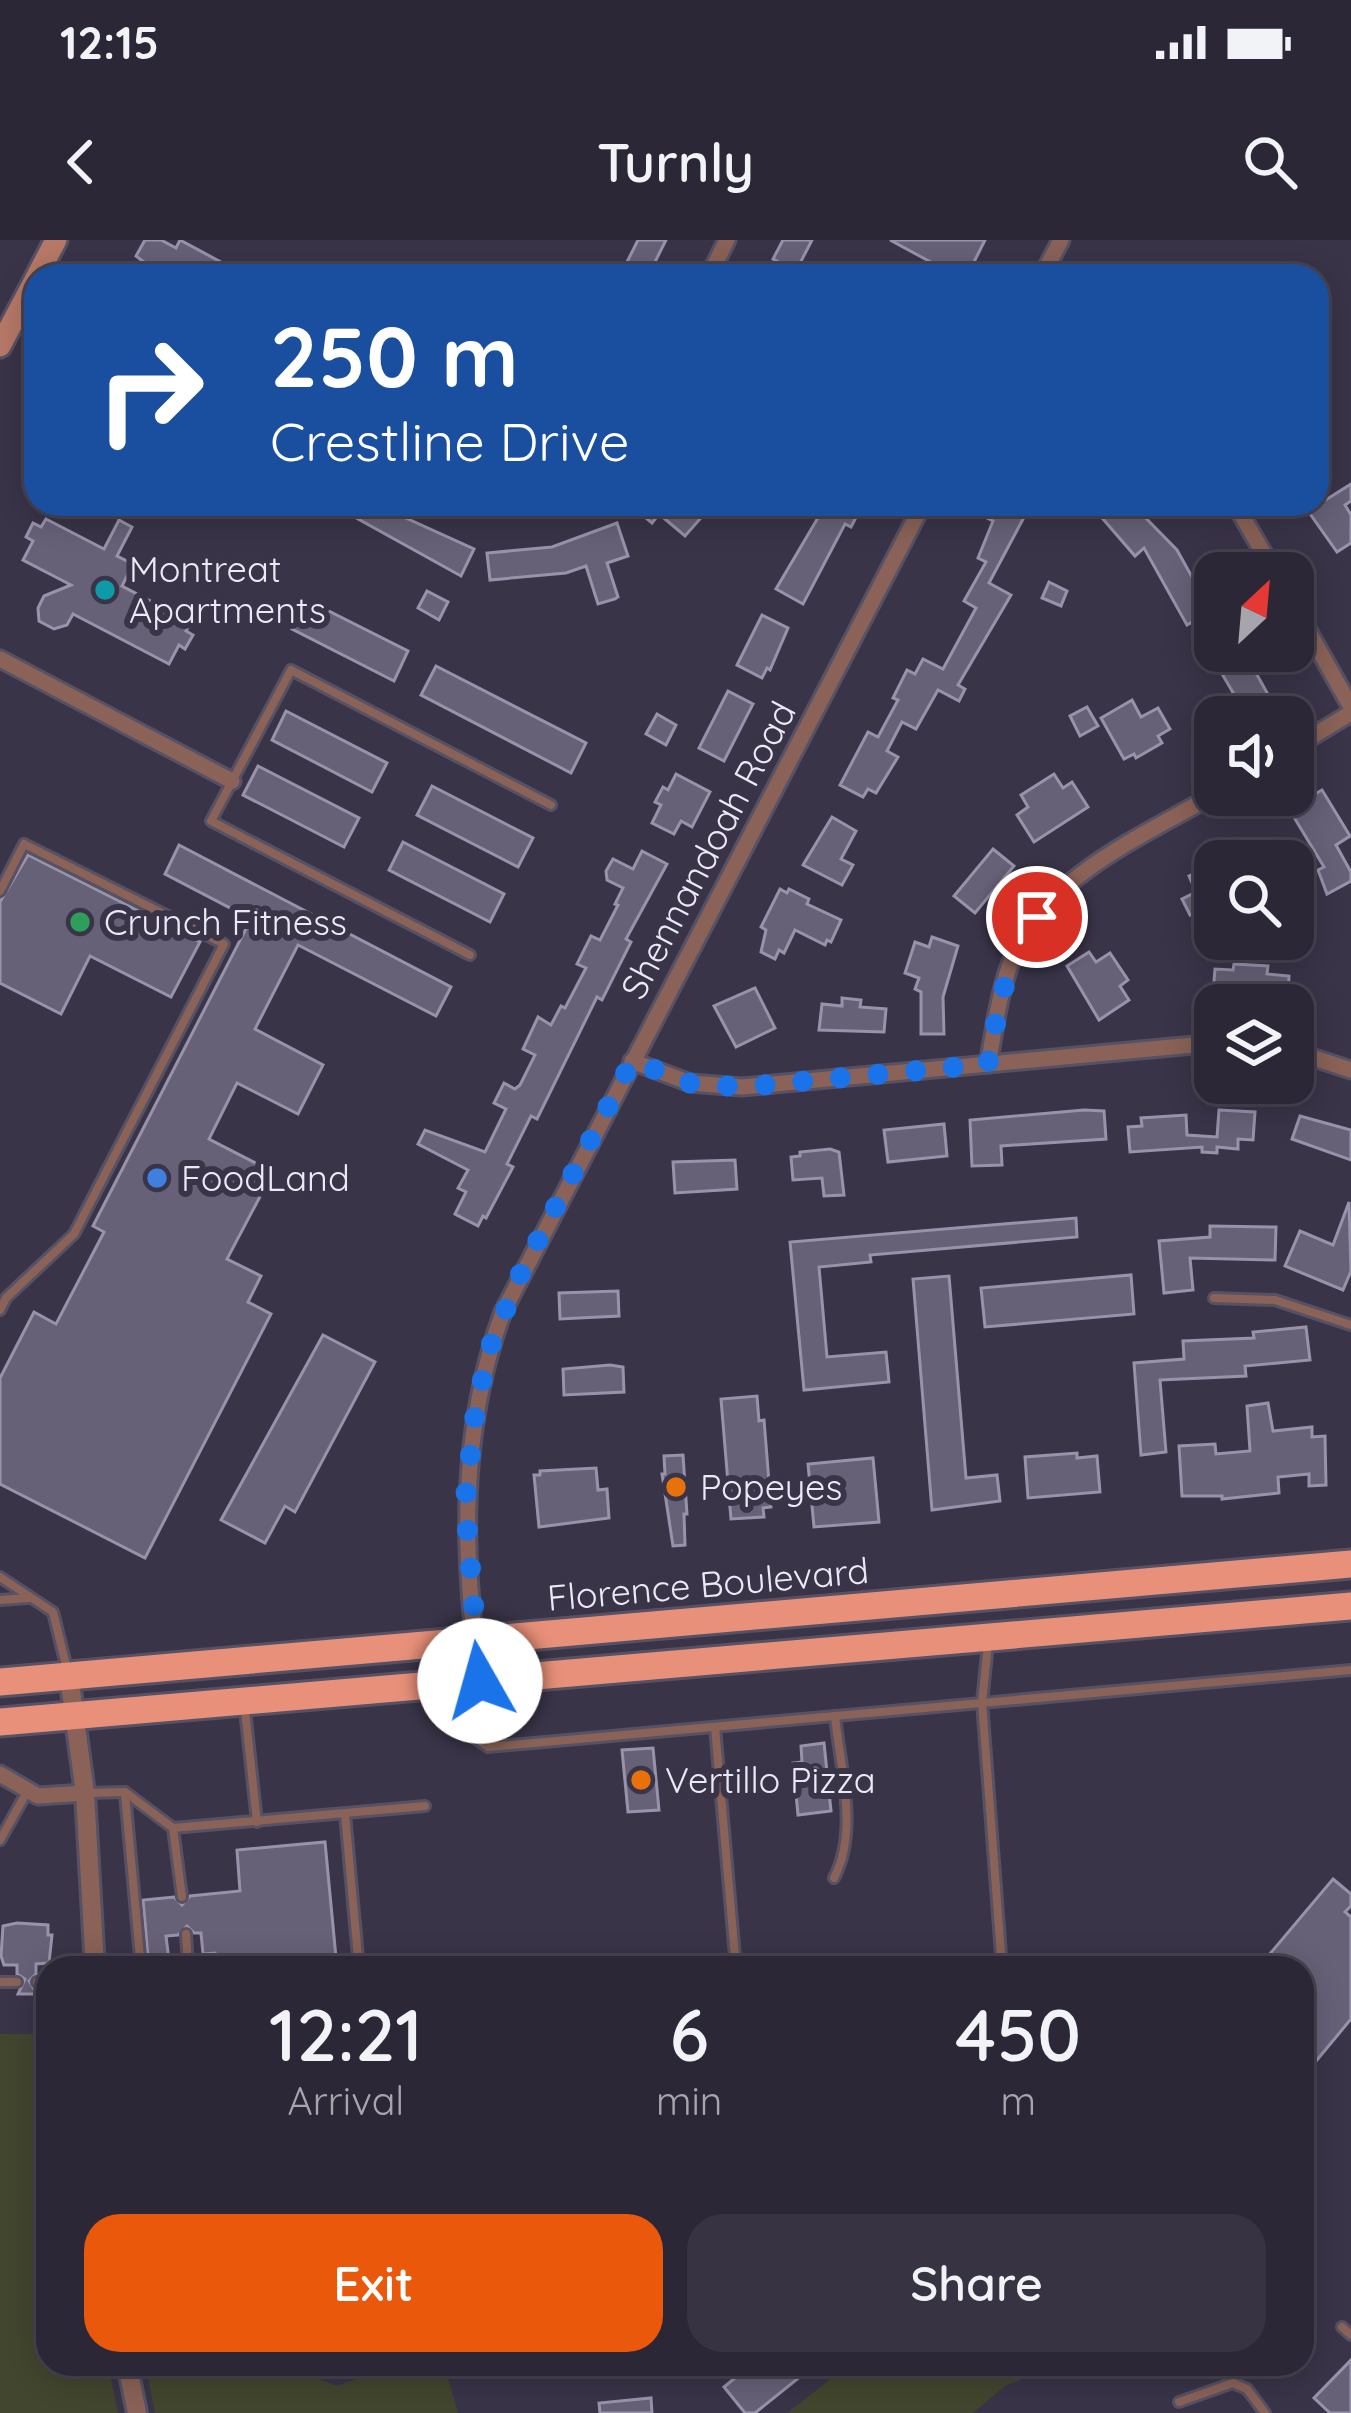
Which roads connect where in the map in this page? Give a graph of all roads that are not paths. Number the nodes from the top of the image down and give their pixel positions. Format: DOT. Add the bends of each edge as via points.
graph roads {
  1 [pos="24,306"];
  2 [pos="0,346"];
  3 [pos="917,516"];
  4 [pos="1242,516"];
  5 [pos="1264,552"];
  6 [pos="1314,642"];
  7 [pos="0,659"];
  8 [pos="1351,710"];
  9 [pos="1314,734"];
  10 [pos="232,781"];
  11 [pos="551,805"];
  12 [pos="1194,807"];
  13 [pos="0,891"];
  14 [pos="470,956"];
  15 [pos="1194,1044"];
  16 [pos="1314,1058"];
  17 [pos="632,1061"];
  18 [pos="988,1064"];
  19 [pos="1351,1070"];
  20 [pos="1214,1298"];
  21 [pos="0,1310"];
  22 [pos="1351,1325"];
  23 [pos="1351,1564"];
  24 [pos="0,1577"];
  25 [pos="984,1595"];
  26 [pos="30,1598"];
  27 [pos="0,1600"];
  28 [pos="1351,1606"];
  29 [pos="474,1640"];
  30 [pos="988,1640"];
  31 [pos="1351,1670"];
  32 [pos="69,1676"];
  33 [pos="480,1681"];
  34 [pos="0,1682"];
  35 [pos="244,1701"];
  36 [pos="982,1702"];
  37 [pos="835,1715"];
  38 [pos="76,1716"];
  39 [pos="0,1722"];
  40 [pos="715,1726"];
  41 [pos="488,1747"];
  42 [pos="0,1774"];
  43 [pos="28,1790"];
  44 [pos="125,1792"];
  45 [pos="86,1793"];
  46 [pos="425,1807"];
  47 [pos="345,1814"];
  48 [pos="257,1822"];
  49 [pos="173,1828"];
  50 [pos="0,1840"];
  51 [pos="834,1878"];
  52 [pos="182,1897"];
  53 [pos="185,1934"];
  54 [pos="94,1956"];
  55 [pos="140,1956"];
  56 [pos="187,1956"];
  57 [pos="358,1956"];
  58 [pos="735,1956"];
  59 [pos="1001,1956"];
  60 [pos="0,1982"];
  61 [pos="17,1982"];
  62 [pos="1342,2326"];
  63 [pos="1351,2335"];
  64 [pos="129,2376"];
  65 [pos="1179,2402"];
  66 [pos="137,2413"];
  67 [pos="1264,2413"];
  1 -- 2 [label="main road"];
  3 -- 17 [label="street, Shennandoah Road"];
  4 -- 5 [label="street"];
  6 -- 8 [label="street"];
  7 -- 10 [label="street"];
  8 -- 9 [label="street"];
  10 -- 11 [label="lane" via="291,670"];
  10 -- 14 [label="lane" via="211,821"];
  12 -- 18 [label="street" via="1083,873 1037,917 1006,977"];
  13 -- 21 [label="lane" via="24,844 224,944 74,1234"];
  15 -- 18 [label="street"];
  16 -- 19 [label="street"];
  17 -- 18 [label="street" via="690,1083 742,1087"];
  17 -- 29 [label="street, Shennandoah Road" via="488,1352 465,1502"];
  20 -- 22 [label="lane" via="1276,1300"];
  23 -- 25 [label="highway, Florence Boulevard"];
  24 -- 26 [label="lane"];
  25 -- 29 [label="highway, Florence Boulevard"];
  25 -- 30 [label="lane"];
  26 -- 27 [label="lane"];
  26 -- 32 [label="lane" via="53,1612"];
  28 -- 30 [label="highway"];
  29 -- 32 [label="highway, Florence Boulevard"];
  29 -- 33 [label="street, Shennandoah Road"];
  30 -- 33 [label="highway"];
  30 -- 36 [label="lane"];
  31 -- 36 [label="lane"];
  32 -- 34 [label="highway, Florence Boulevard"];
  32 -- 38 [label="street"];
  33 -- 35 [label="highway"];
  33 -- 41 [label="lane" via="500,1704 502,1732"];
  33 -- 41 [label="lane" via="466,1706 467,1733"];
  35 -- 38 [label="highway"];
  35 -- 48 [label="lane"];
  36 -- 37 [label="lane"];
  36 -- 59 [label="lane"];
  37 -- 40 [label="lane"];
  37 -- 51 [label="lane" via="847,1833"];
  38 -- 39 [label="highway"];
  38 -- 45 [label="street"];
  40 -- 41 [label="lane"];
  40 -- 58 [label="lane"];
  42 -- 43 [label="street"];
  43 -- 45 [label="street"];
  43 -- 50 [label="lane"];
  44 -- 45 [label="lane"];
  44 -- 49 [label="lane"];
  44 -- 55 [label="lane"];
  45 -- 54 [label="street"];
  46 -- 47 [label="lane"];
  47 -- 48 [label="lane"];
  47 -- 57 [label="lane"];
  48 -- 49 [label="lane"];
  49 -- 52 [label="lane"];
  53 -- 56 [label="lane"];
  60 -- 61 [label="lane"];
  62 -- 63 [label="lane"];
  64 -- 66 [label="street"];
  65 -- 67 [label="lane" via="1233,2383"];
}
